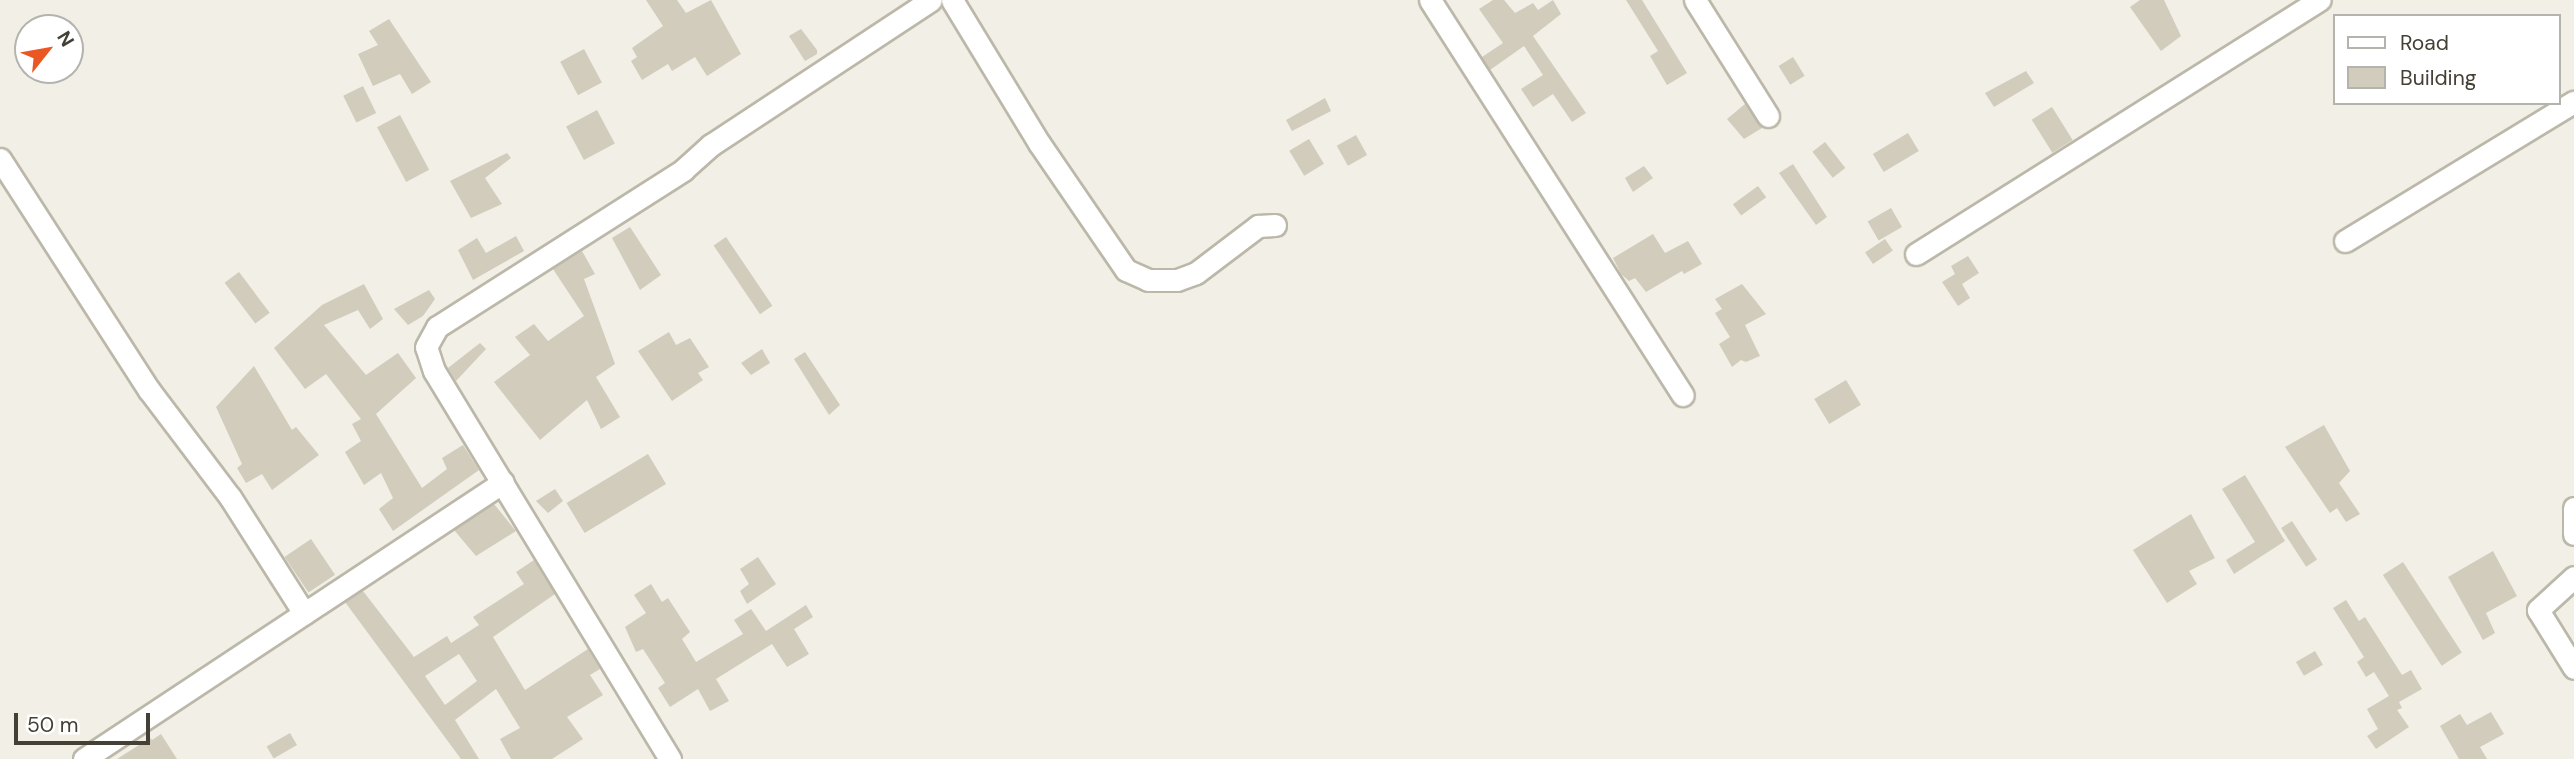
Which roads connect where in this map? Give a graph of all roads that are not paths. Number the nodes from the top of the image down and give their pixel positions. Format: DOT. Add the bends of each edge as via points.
graph roads {
  1 [pos="931,0"];
  2 [pos="951,0"];
  3 [pos="1430,0"];
  4 [pos="1695,0"];
  5 [pos="2319,0"];
  6 [pos="2574,102"];
  7 [pos="1768,116"];
  8 [pos="0,159"];
  9 [pos="1275,225"];
  10 [pos="2345,241"];
  11 [pos="1916,254"];
  12 [pos="1683,395"];
  13 [pos="503,482"];
  14 [pos="2574,508"];
  15 [pos="2574,534"];
  16 [pos="2574,577"];
  17 [pos="304,614"];
  18 [pos="2574,668"];
  19 [pos="85,759"];
  20 [pos="670,759"];
  1 -- 13 [label="street" via="711,145 683,170 438,327 426,347 434,371"];
  2 -- 9 [label="street" via="1039,143 1126,270 1148,280 1177,280 1196,273 1258,226"];
  3 -- 12 [label="street"];
  4 -- 7 [label="street"];
  5 -- 11 [label="street"];
  6 -- 10 [label="street"];
  8 -- 17 [label="street" via="149,390 230,497"];
  13 -- 17 [label="street"];
  13 -- 20 [label="street"];
  14 -- 15 [label="street"];
  16 -- 18 [label="street" via="2538,610"];
  17 -- 19 [label="street"];
}
